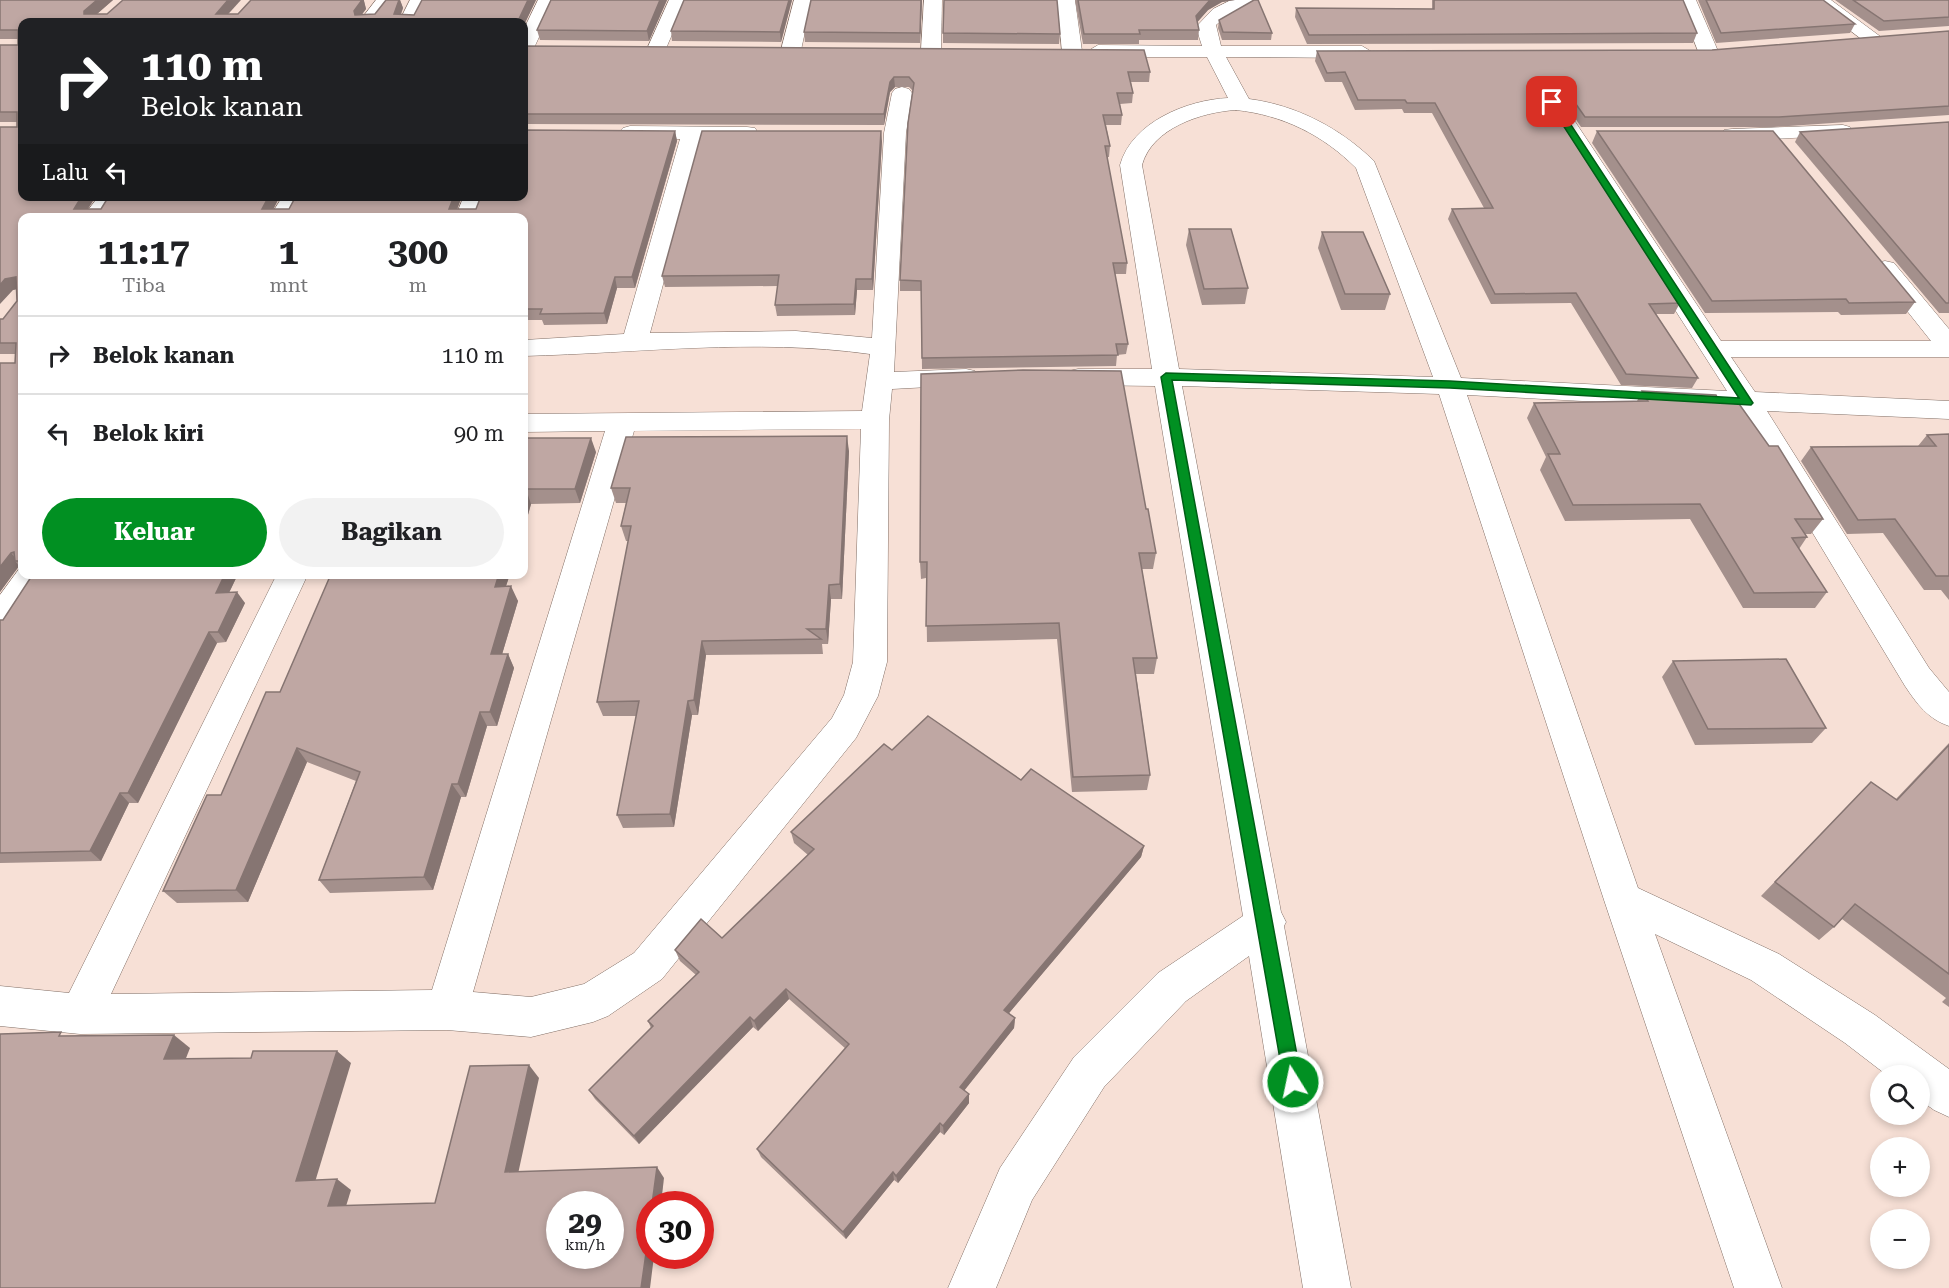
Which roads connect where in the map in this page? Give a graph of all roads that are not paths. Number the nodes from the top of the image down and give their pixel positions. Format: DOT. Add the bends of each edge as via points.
graph roads {
  1 [pos="419,0"];
  2 [pos="547,0"];
  3 [pos="678,0"];
  4 [pos="803,0"];
  5 [pos="933,0"];
  6 [pos="1066,0"];
  7 [pos="1250,0"];
  8 [pos="1687,0"];
  9 [pos="1818,0"];
  10 [pos="389,2"];
  11 [pos="372,18"];
  12 [pos="410,18"];
  13 [pos="1896,38"];
  14 [pos="528,40"];
  15 [pos="1875,40"];
  16 [pos="1842,42"];
  17 [pos="528,48"];
  18 [pos="546,48"];
  19 [pos="635,49"];
  20 [pos="657,49"];
  21 [pos="679,49"];
  22 [pos="769,50"];
  23 [pos="791,50"];
  24 [pos="814,50"];
  25 [pos="1730,50"];
  26 [pos="907,51"];
  27 [pos="931,51"];
  28 [pos="954,51"];
  29 [pos="1048,51"];
  30 [pos="1072,51"];
  31 [pos="1685,51"];
  32 [pos="1708,51"];
  33 [pos="1214,52"];
  34 [pos="1384,52"];
  35 [pos="902,93"];
  36 [pos="1552,102"];
  37 [pos="1241,104"];
  38 [pos="1863,129"];
  39 [pos="614,132"];
  40 [pos="693,132"];
  41 [pos="765,133"];
  42 [pos="1715,135"];
  43 [pos="1774,135"];
  44 [pos="1790,153"];
  45 [pos="107,201"];
  46 [pos="97,213"];
  47 [pos="1873,254"];
  48 [pos="636,342"];
  49 [pos="1949,347"];
  50 [pos="528,348"];
  51 [pos="1713,349"];
  52 [pos="883,365"];
  53 [pos="993,377"];
  54 [pos="1050,377"];
  55 [pos="1166,377"];
  56 [pos="1450,385"];
  57 [pos="1747,403"];
  58 [pos="1949,410"];
  59 [pos="875,420"];
  60 [pos="528,423"];
  61 [pos="622,423"];
  62 [pos="29,579"];
  63 [pos="291,579"];
  64 [pos="0,620"];
  65 [pos="1949,712"];
  66 [pos="1623,900"];
  67 [pos="1266,922"];
  68 [pos="0,1006"];
  69 [pos="447,1010"];
  70 [pos="80,1014"];
  71 [pos="1949,1095"];
  72 [pos="972,1288"];
  73 [pos="1327,1288"];
  74 [pos="1758,1288"];
  1 -- 12 [label="street"];
  2 -- 14 [label="street"];
  3 -- 20 [label="street"];
  4 -- 23 [label="street"];
  5 -- 27 [label="street"];
  6 -- 30 [label="street"];
  7 -- 33 [label="street" via="1213,16 1205,27"];
  8 -- 32 [label="street"];
  9 -- 15 [label="street"];
  10 -- 11 [label="street"];
  13 -- 15 [label="street"];
  15 -- 16 [label="street"];
  17 -- 18 [label="street"];
  19 -- 20 [label="street"];
  20 -- 21 [label="street"];
  22 -- 23 [label="street"];
  23 -- 24 [label="street"];
  25 -- 32 [label="street"];
  26 -- 27 [label="street"];
  27 -- 28 [label="street"];
  29 -- 30 [label="street"];
  30 -- 33 [label="street"];
  31 -- 32 [label="street"];
  33 -- 34 [label="street"];
  33 -- 37 [label="street"];
  35 -- 52 [label="street" via="884,133"];
  36 -- 51 [label="street" via="1585,135"];
  37 -- 55 [label="street" via="1216,106 1167,124 1134,150 1131,165"];
  37 -- 56 [label="street" via="1311,124 1352,149 1366,166"];
  38 -- 43 [label="street"];
  39 -- 40 [label="street"];
  40 -- 41 [label="street"];
  40 -- 48 [label="street"];
  42 -- 43 [label="street"];
  43 -- 44 [label="street"];
  45 -- 46 [label="street"];
  47 -- 49 [label="street"];
  48 -- 50 [label="street"];
  48 -- 52 [label="street" via="822,339"];
  49 -- 51 [label="street"];
  51 -- 57 [label="street"];
  52 -- 53 [label="street"];
  52 -- 59 [label="street"];
  54 -- 55 [label="street"];
  55 -- 56 [label="street"];
  55 -- 67 [label="street"];
  56 -- 57 [label="street"];
  56 -- 66 [label="street"];
  57 -- 58 [label="street"];
  57 -- 65 [label="street" via="1917,677 1930,696"];
  59 -- 61 [label="street"];
  59 -- 69 [label="street" via="870,662 861,696 844,728 648,966 593,1002 531,1017"];
  60 -- 61 [label="street"];
  61 -- 69 [label="street"];
  62 -- 64 [label="street"];
  63 -- 70 [label="street"];
  66 -- 71 [label="street" via="1765,967 1860,1029"];
  66 -- 74 [label="street"];
  67 -- 72 [label="street" via="1172,987 1089,1072 1016,1184"];
  67 -- 73 [label="street"];
  68 -- 70 [label="street"];
  69 -- 70 [label="street"];
}
